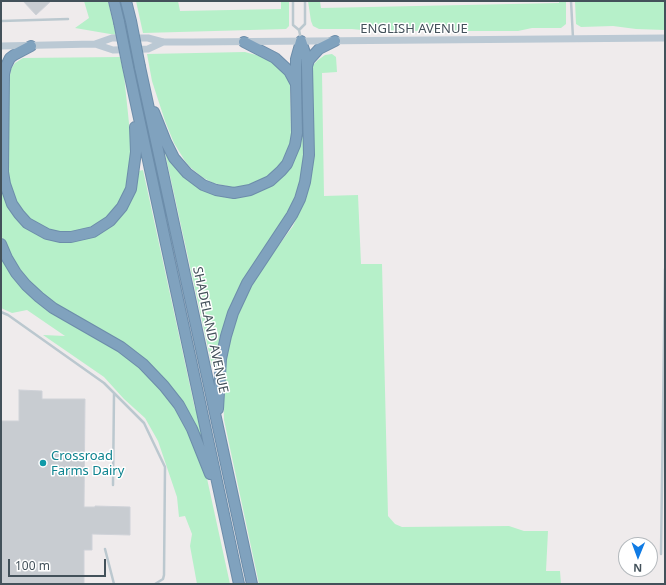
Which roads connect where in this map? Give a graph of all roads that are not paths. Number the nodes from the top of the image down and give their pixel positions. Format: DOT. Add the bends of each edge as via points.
graph roads {
  1 [pos="114,1"];
  2 [pos="126,1"];
  3 [pos="293,1"];
  4 [pos="305,1"];
  5 [pos="571,1"];
  6 [pos="68,19"];
  7 [pos="1,22"];
  8 [pos="299,30"];
  9 [pos="665,38"];
  10 [pos="573,40"];
  11 [pos="301,41"];
  12 [pos="335,41"];
  13 [pos="163,42"];
  14 [pos="244,42"];
  15 [pos="95,44"];
  16 [pos="1,46"];
  17 [pos="31,46"];
  18 [pos="1,57"];
  19 [pos="307,66"];
  20 [pos="4,74"];
  21 [pos="143,82"];
  22 [pos="296,84"];
  23 [pos="134,93"];
  24 [pos="1,244"];
  25 [pos="665,269"];
  26 [pos="1,312"];
  27 [pos="114,393"];
  28 [pos="217,421"];
  29 [pos="664,463"];
  30 [pos="113,485"];
  31 [pos="222,508"];
  32 [pos="105,549"];
  33 [pos="661,554"];
  34 [pos="114,584"];
  35 [pos="157,584"];
  36 [pos="239,584"];
  37 [pos="252,584"];
  1 -- 23 [label="highway, bridge"];
  2 -- 21 [label="highway, bridge"];
  3 -- 8 [label="lane" via="293,25"];
  4 -- 8 [label="lane" via="305,24"];
  5 -- 10 [label="lane"];
  6 -- 7 [label="lane"];
  8 -- 11 [label="lane"];
  9 -- 10 [label="street, ENGLISH AVENUE"];
  10 -- 12 [label="street, ENGLISH AVENUE"];
  11 -- 12 [label="street, ENGLISH AVENUE"];
  11 -- 14 [label="street, ENGLISH AVENUE"];
  11 -- 19 [label="highway"];
  11 -- 22 [label="highway" via="296,59"];
  12 -- 19 [label="highway" via="319,49"];
  13 -- 14 [label="street, ENGLISH AVENUE"];
  13 -- 15 [label="street, ENGLISH AVENUE" via="148,38 112,38"];
  13 -- 15 [label="street, ENGLISH AVENUE" via="148,49 113,50"];
  14 -- 22 [label="highway" via="275,58 289,71"];
  15 -- 17 [label="street, ENGLISH AVENUE"];
  16 -- 17 [label="street, ENGLISH AVENUE"];
  17 -- 20 [label="highway" via="11,57"];
  18 -- 20 [label="highway"];
  19 -- 28 [label="highway" via="308,155 303,188 292,215 247,283 233,313 221,359"];
  20 -- 23 [label="highway" via="3,175 6,190 12,204 25,221 40,231 60,237 77,236 97,230 110,221 126,200 132,184 136,152"];
  21 -- 22 [label="highway" via="166,142 179,164 203,185 234,193 250,190 270,181 287,164 296,136"];
  21 -- 28 [label="highway, SHADELAND AVENUE"];
  23 -- 31 [label="highway, SHADELAND AVENUE"];
  24 -- 31 [label="highway" via="16,273 39,297 53,308 121,347 143,364 164,386 179,405 192,429"];
  25 -- 29 [label="lane"];
  26 -- 27 [label="lane" via="98,378"];
  27 -- 30 [label="lane"];
  27 -- 35 [label="lane" via="144,423 165,467 164,575"];
  28 -- 37 [label="highway, SHADELAND AVENUE"];
  29 -- 33 [label="lane"];
  31 -- 36 [label="highway, SHADELAND AVENUE"];
  32 -- 34 [label="lane"];
}
